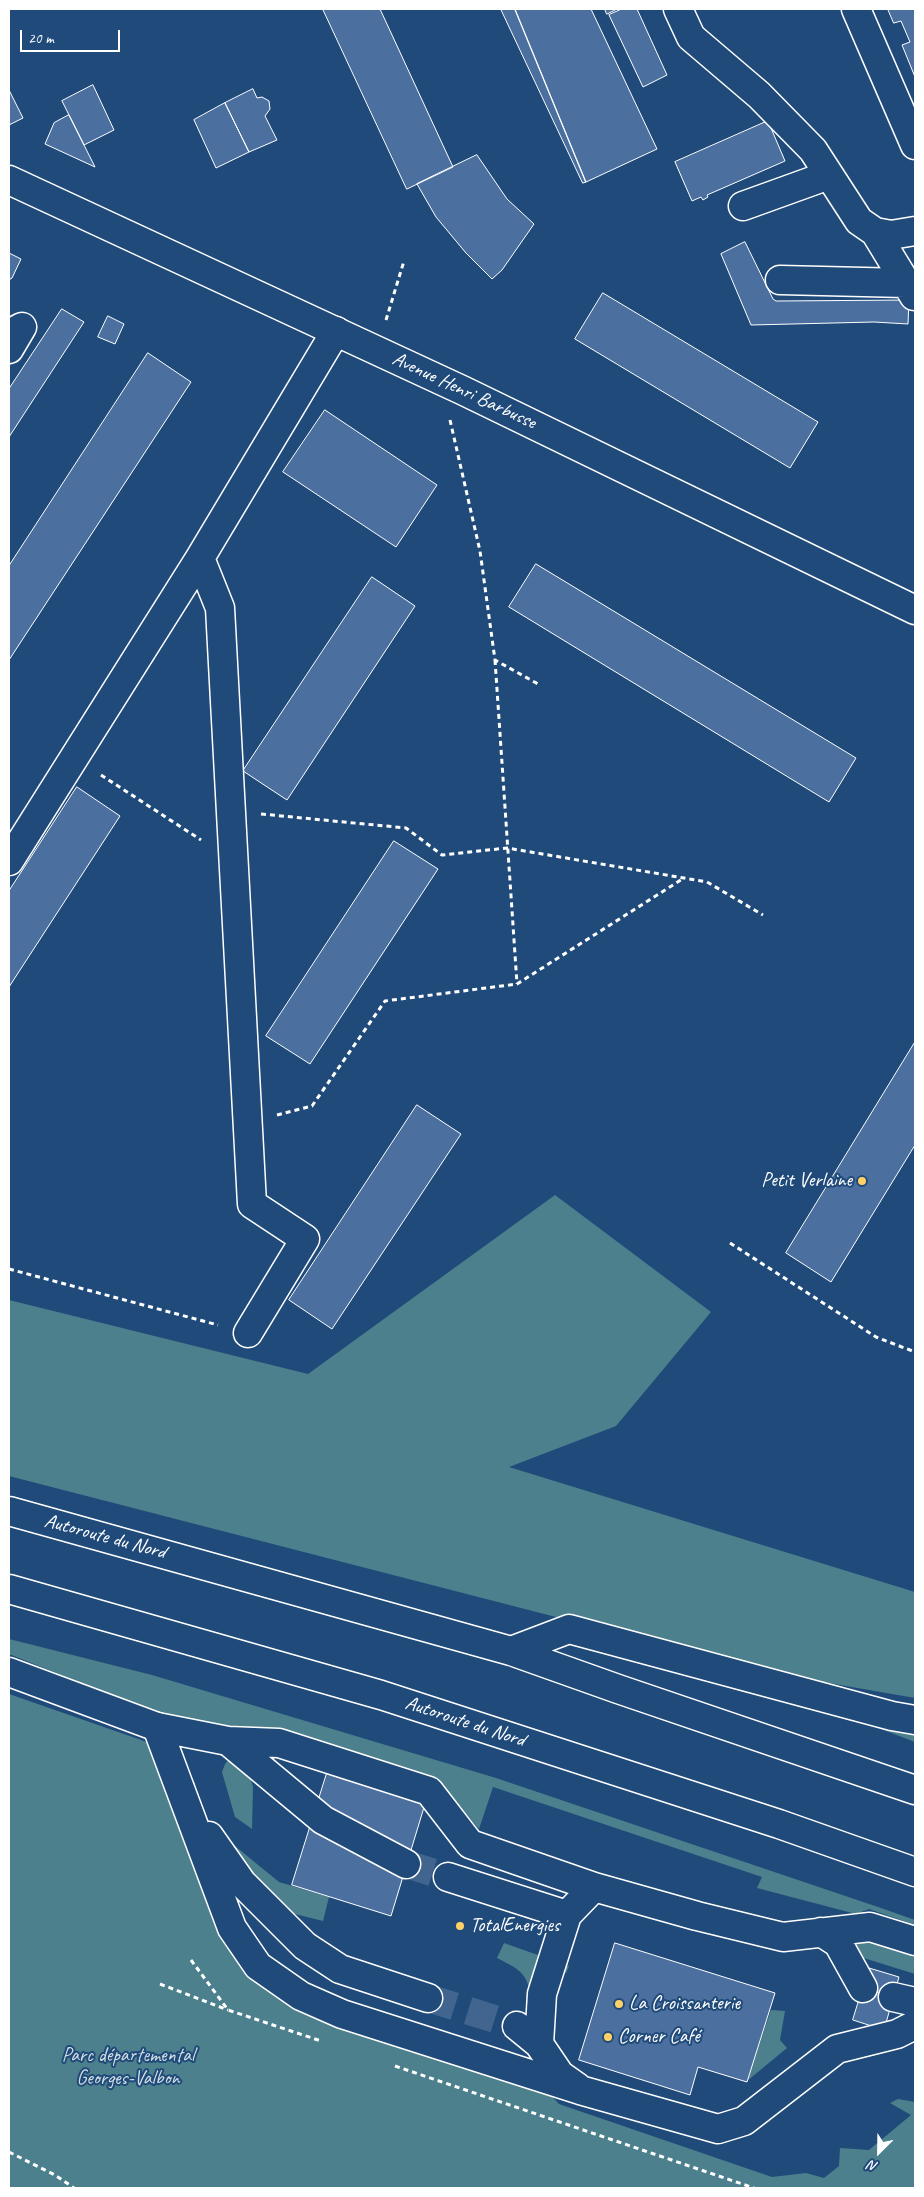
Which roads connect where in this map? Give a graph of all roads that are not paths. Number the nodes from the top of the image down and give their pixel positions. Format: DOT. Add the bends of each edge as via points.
graph roads {
  1 [pos="678,9"];
  2 [pos="856,9"];
  3 [pos="915,145"];
  4 [pos="829,175"];
  5 [pos="9,180"];
  6 [pos="743,206"];
  7 [pos="915,231"];
  8 [pos="875,232"];
  9 [pos="780,280"];
  10 [pos="910,290"];
  11 [pos="336,331"];
  12 [pos="9,334"];
  13 [pos="9,349"];
  14 [pos="200,558"];
  15 [pos="915,610"];
  16 [pos="9,861"];
  17 [pos="248,1333"];
  18 [pos="9,1511"];
  19 [pos="9,1590"];
  20 [pos="511,1650"];
  21 [pos="9,1672"];
  22 [pos="915,1720"];
  23 [pos="157,1727"];
  24 [pos="228,1740"];
  25 [pos="915,1790"];
  26 [pos="186,1804"];
  27 [pos="406,1864"];
  28 [pos="915,1872"];
  29 [pos="448,1877"];
  30 [pos="594,1887"];
  31 [pos="567,1915"];
  32 [pos="821,1932"];
  33 [pos="915,1941"];
  34 [pos="863,1988"];
  35 [pos="428,1998"];
  36 [pos="915,2025"];
  37 [pos="517,2026"];
  38 [pos="539,2044"];
  39 [pos="580,2090"];
  1 -- 4 [label="main road" via="691,37 759,95 812,150"];
  2 -- 3 [label="main road"];
  4 -- 6 [label="main road"];
  4 -- 8 [label="main road" via="859,221"];
  5 -- 11 [label="main road, Avenue Henri Barbusse"];
  7 -- 8 [label="main road" via="891,235"];
  8 -- 10 [label="main road"];
  9 -- 10 [label="main road"];
  11 -- 14 [label="main road"];
  11 -- 15 [label="main road, Avenue Henri Barbusse"];
  12 -- 13 [label="main road" via="22,327"];
  14 -- 16 [label="main road"];
  14 -- 17 [label="main road" via="220,608 252,1204 305,1239"];
  18 -- 20 [label="main road, Autoroute du Nord"];
  19 -- 28 [label="main road, Autoroute du Nord" via="380,1695 779,1824"];
  20 -- 22 [label="main road" via="569,1629"];
  20 -- 25 [label="main road, Autoroute du Nord" via="636,1696"];
  21 -- 23 [label="main road"];
  23 -- 24 [label="main road"];
  23 -- 26 [label="main road"];
  24 -- 27 [label="main road" via="323,1820"];
  24 -- 30 [label="main road" via="279,1743 428,1790 470,1844"];
  26 -- 35 [label="main road" via="242,1883 305,1946 340,1969"];
  26 -- 39 [label="main road" via="232,1928 258,1966 301,1996 342,2014"];
  29 -- 31 [label="main road"];
  30 -- 31 [label="main road"];
  30 -- 32 [label="main road" via="783,1937"];
  31 -- 38 [label="main road" via="542,1994"];
  32 -- 33 [label="main road" via="870,1927"];
  32 -- 34 [label="main road" via="838,1943"];
  36 -- 39 [label="main road" via="898,2034 837,2049 744,2121 718,2130"];
  37 -- 38 [label="main road"];
  38 -- 39 [label="main road" via="560,2075"];
}
